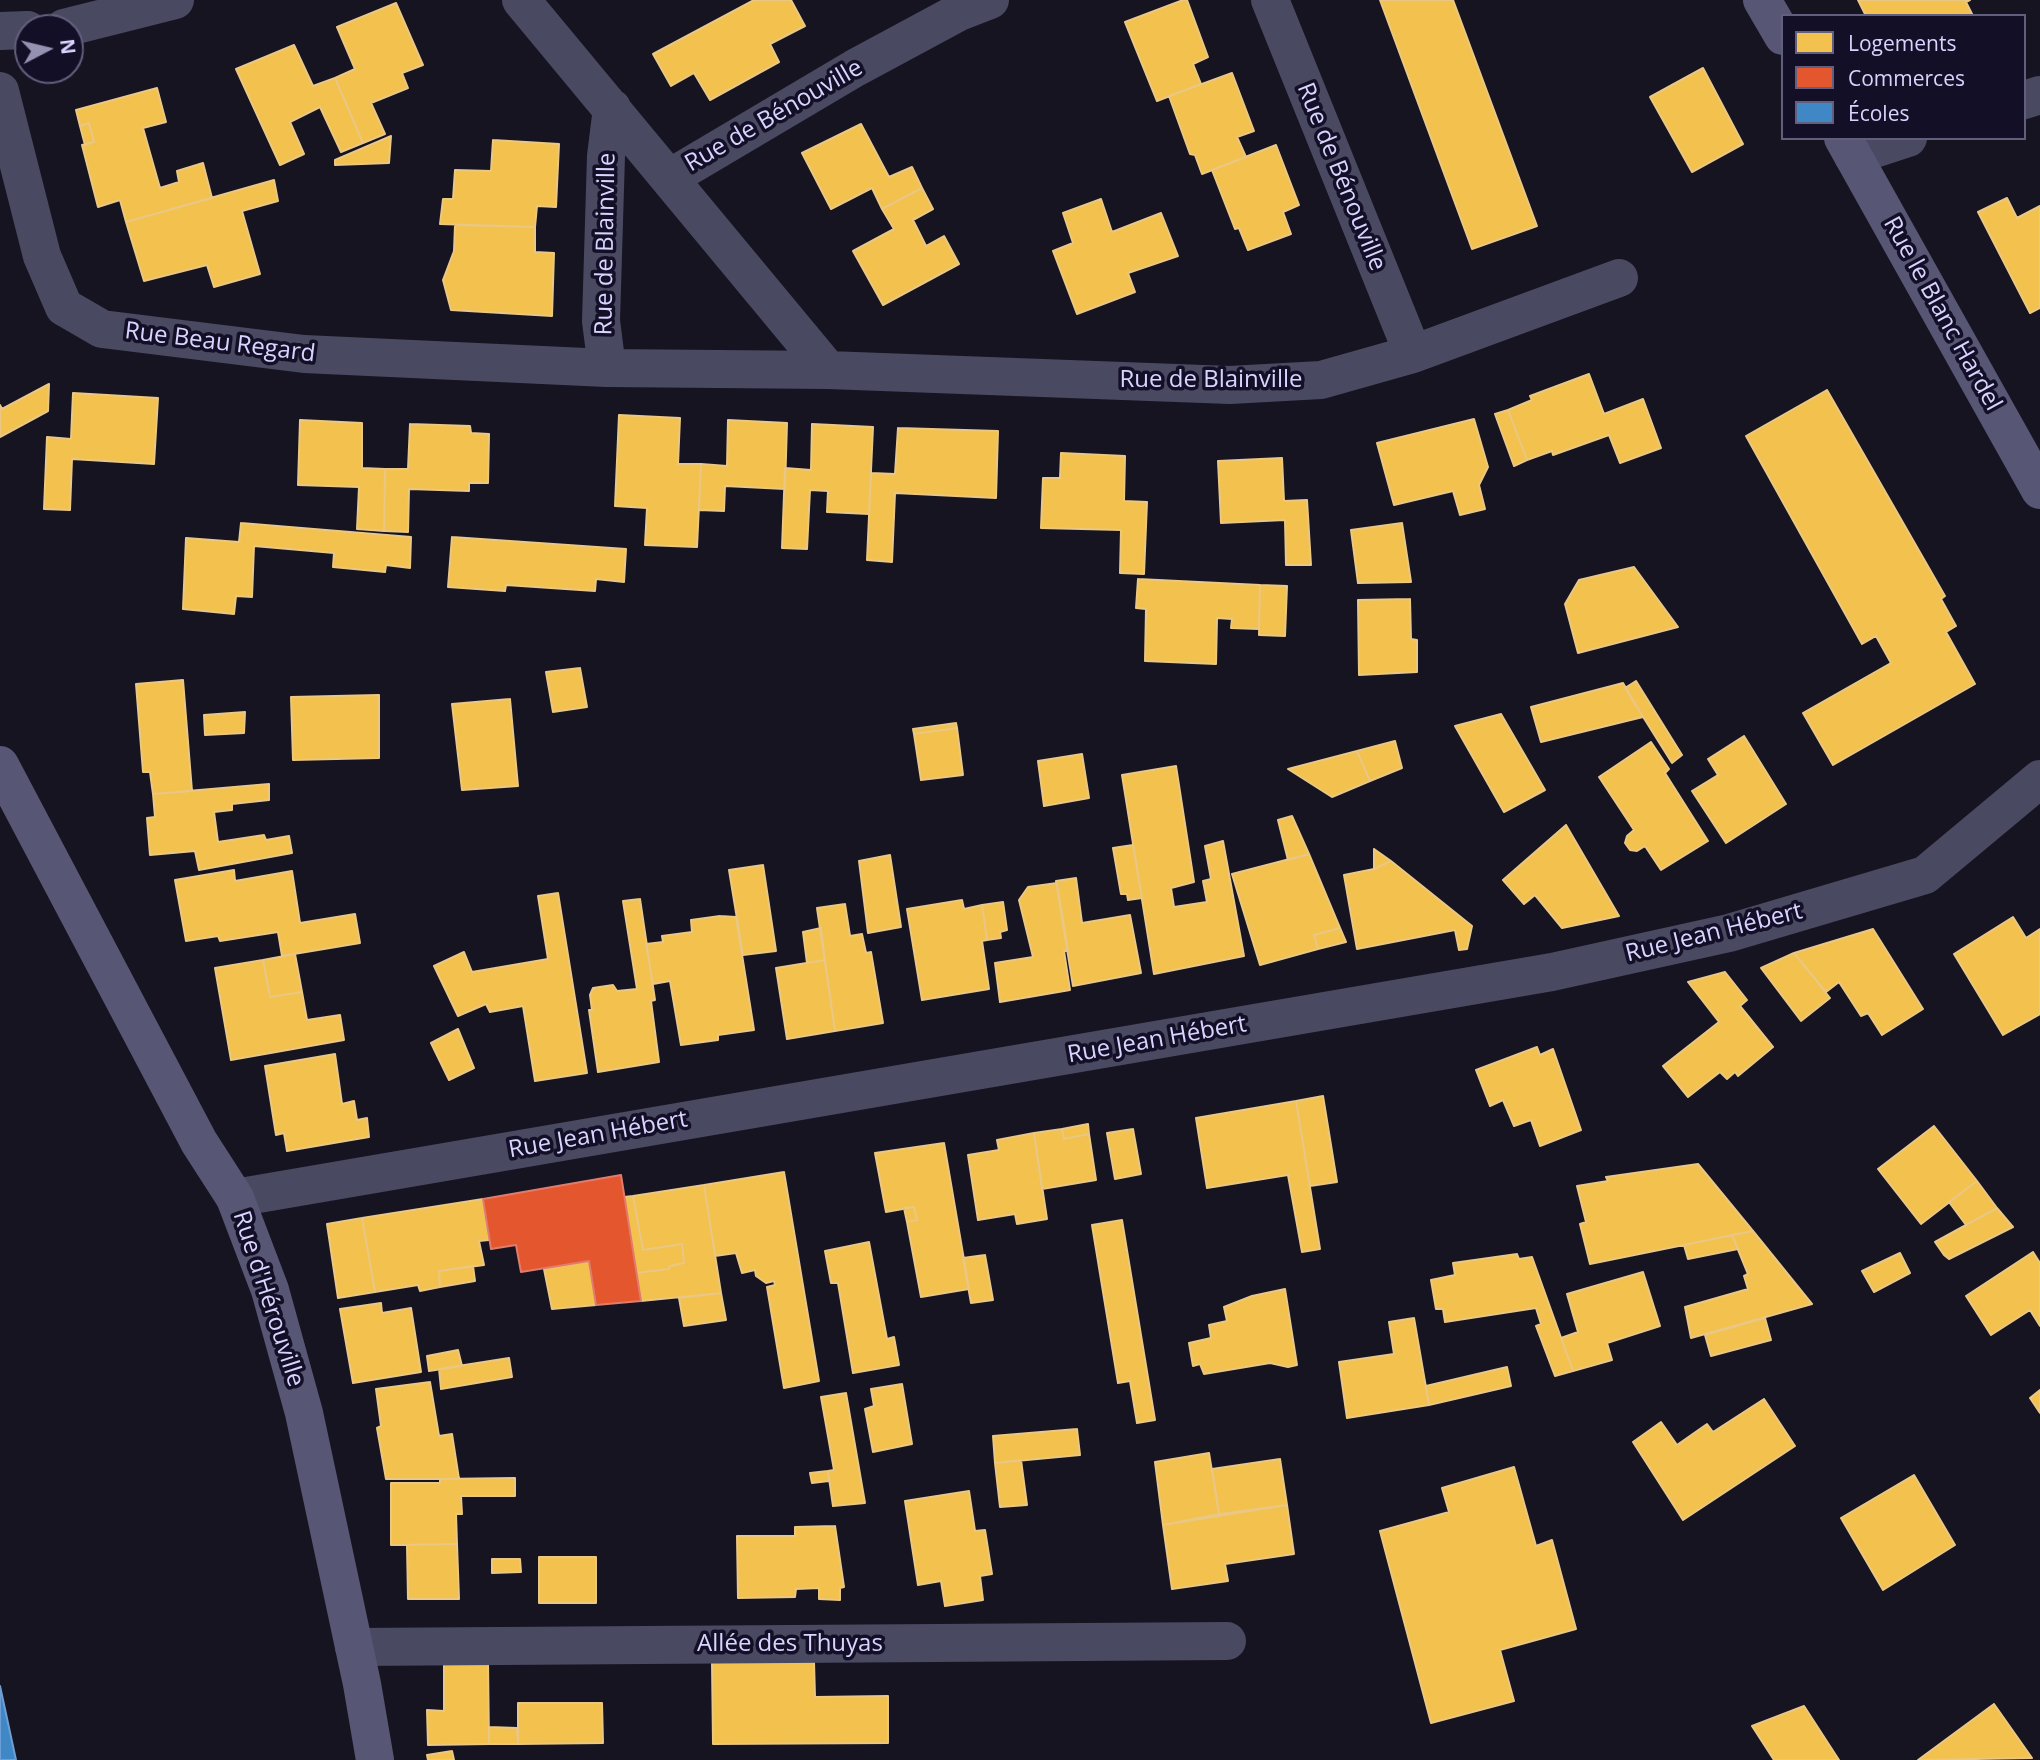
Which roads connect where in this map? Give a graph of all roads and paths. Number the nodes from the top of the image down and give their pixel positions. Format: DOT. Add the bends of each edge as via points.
graph roads {
  1 [pos="175,0"];
  2 [pos="521,0"];
  3 [pos="990,0"];
  4 [pos="1270,0"];
  5 [pos="1762,0"];
  6 [pos="84,23"];
  7 [pos="1781,33"];
  8 [pos="0,91"];
  9 [pos="612,108"];
  10 [pos="1895,140"];
  11 [pos="1848,147"];
  12 [pos="671,177"];
  13 [pos="1619,278"];
  14 [pos="1413,354"];
  15 [pos="607,368"];
  16 [pos="828,370"];
  17 [pos="2040,490"];
  18 [pos="0,765"];
  19 [pos="2040,779"];
  20 [pos="235,1198"];
  21 [pos="1227,1641"];
  22 [pos="354,1647"];
  23 [pos="375,1760"];
  1 -- 6 [label="street"];
  2 -- 9 [label="street, Rue de Blainville"];
  3 -- 12 [label="street, Rue de Bénouville" via="855,68"];
  4 -- 14 [label="street, Rue de Bénouville"];
  5 -- 7 [label="street"];
  8 -- 15 [label="street, Rue Beau Regard" via="41,256 64,307 102,329 304,354"];
  9 -- 12 [label="street, Rue de Blainville"];
  9 -- 15 [label="street, Rue de Blainville" via="606,156 601,321"];
  10 -- 11 [label="street"];
  11 -- 17 [label="street, Rue le Blanc Hardel"];
  12 -- 16 [label="street, Rue de Blainville"];
  13 -- 14 [label="street, Rue de Blainville"];
  14 -- 16 [label="street, Rue de Blainville" via="1321,380 1230,385"];
  15 -- 16 [label="street, Rue de Blainville"];
  18 -- 20 [label="street, Rue d'Hérouville" via="199,1142"];
  19 -- 20 [label="street, Rue Jean Hébert" via="1925,875 1729,933 1552,972"];
  20 -- 22 [label="street, Rue d'Hérouville" via="270,1290 304,1413"];
  21 -- 22 [label="street, Allée des Thuyas"];
  22 -- 23 [label="street, Rue d'Hérouville"];
}
